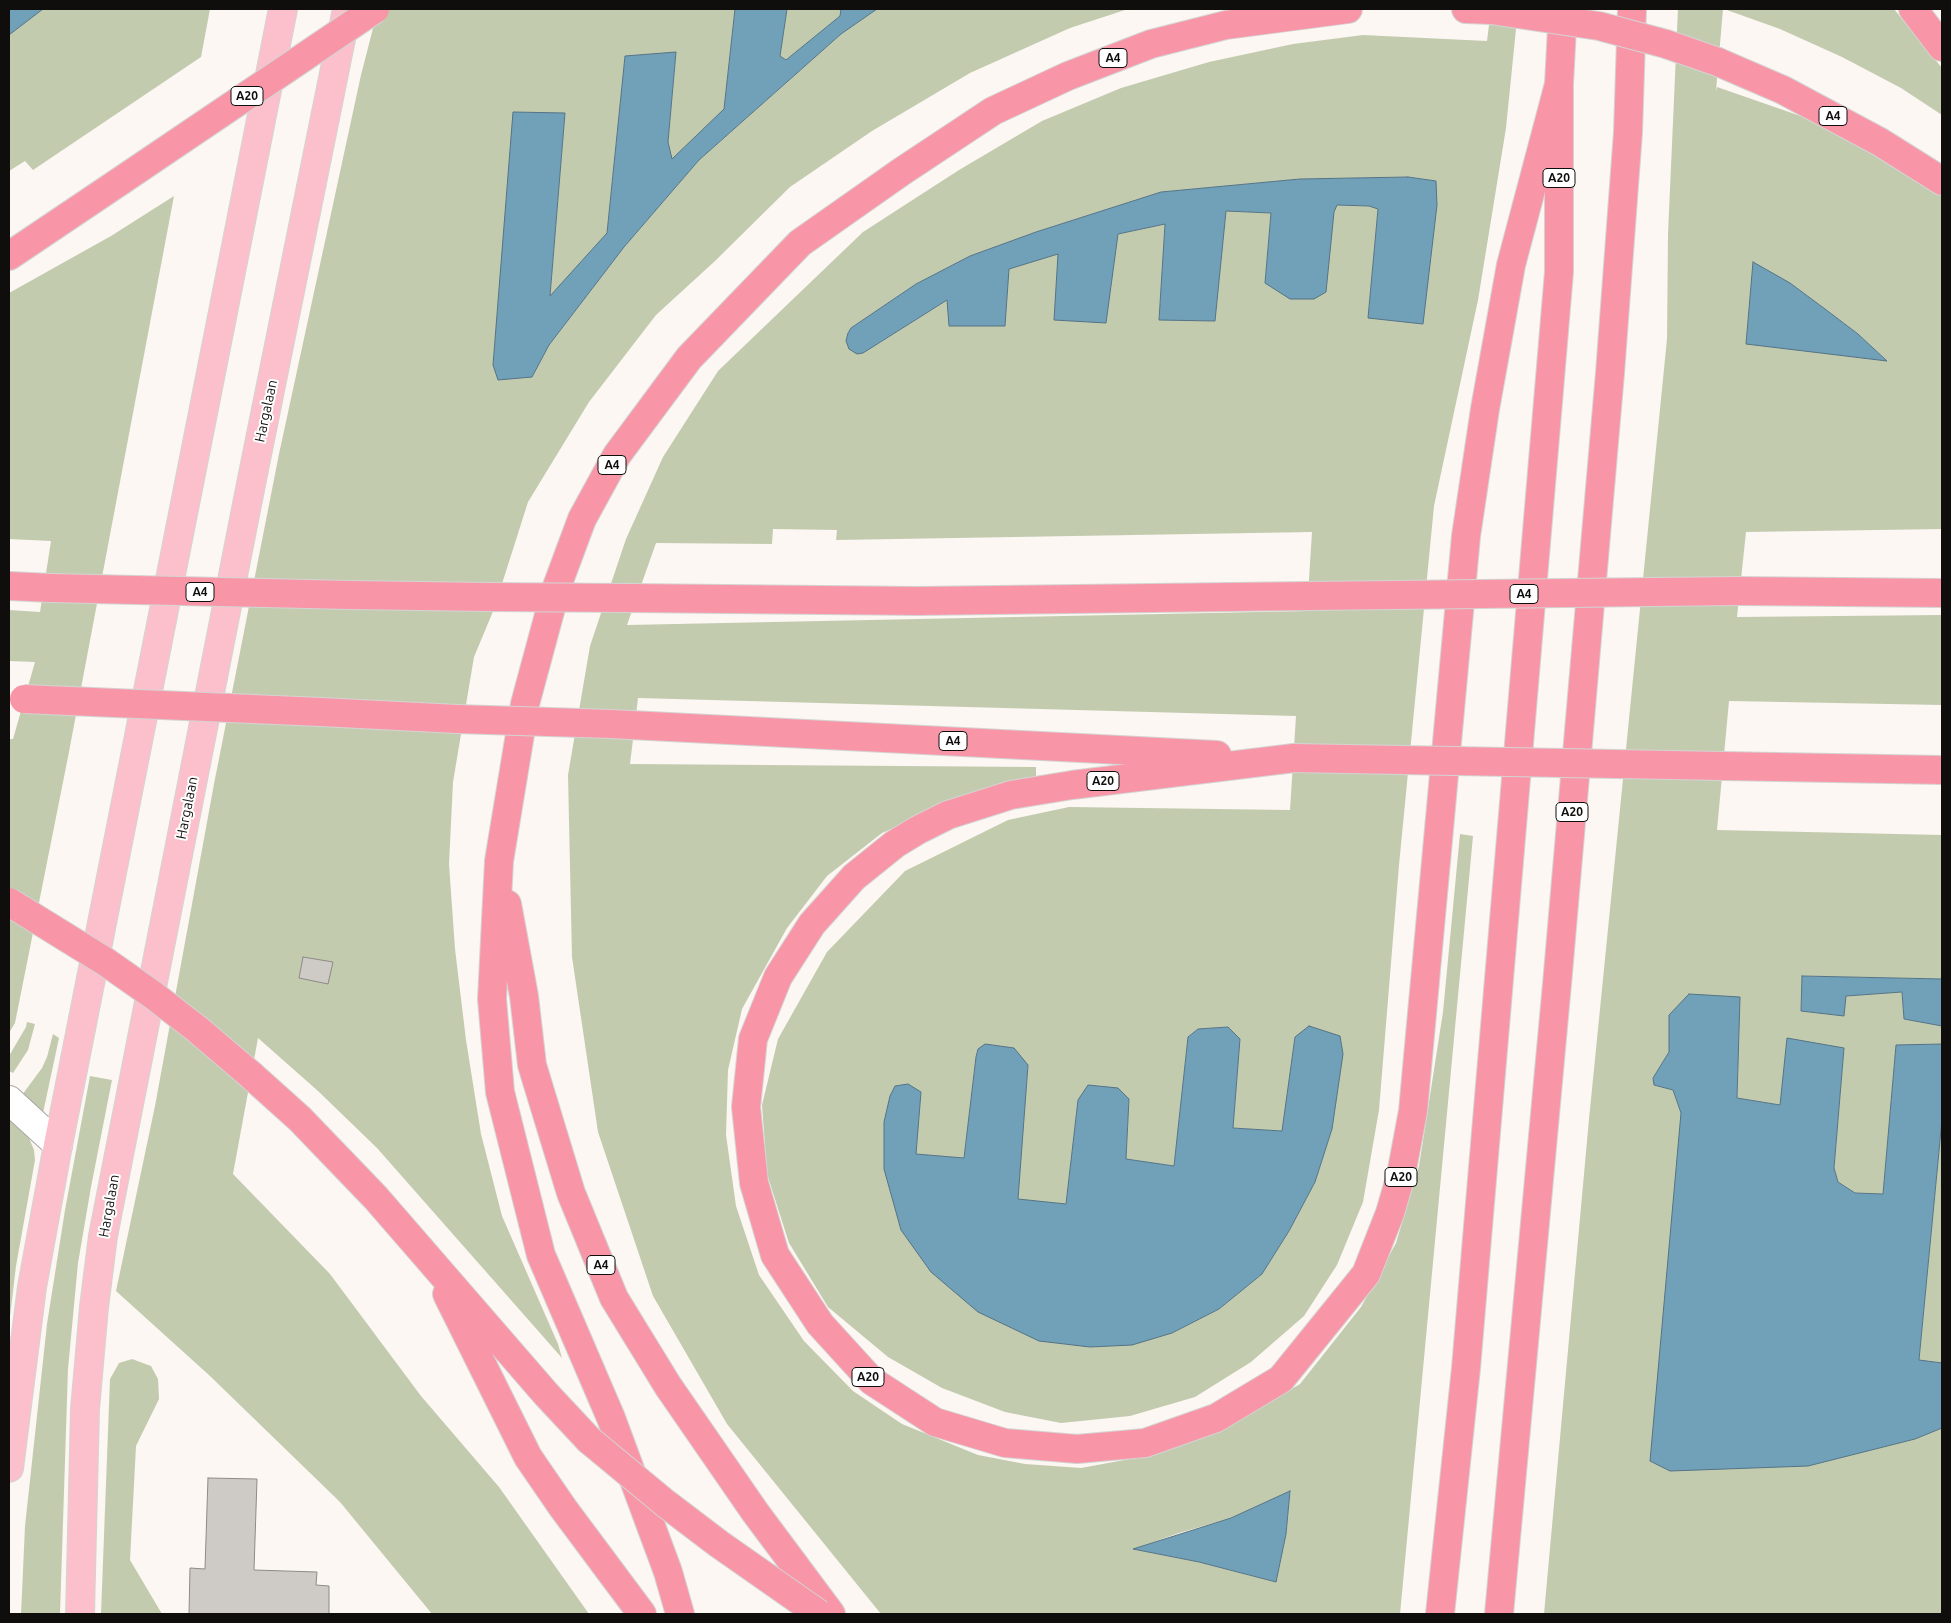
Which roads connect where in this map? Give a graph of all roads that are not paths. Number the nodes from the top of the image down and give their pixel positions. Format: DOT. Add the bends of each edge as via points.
graph roads {
  1 [pos="283,9"];
  2 [pos="347,9"];
  3 [pos="375,9"];
  4 [pos="1348,9"];
  5 [pos="1479,9"];
  6 [pos="1563,9"];
  7 [pos="1632,9"];
  8 [pos="1913,9"];
  9 [pos="1942,47"];
  10 [pos="1559,84"];
  11 [pos="1942,181"];
  12 [pos="9,256"];
  13 [pos="9,586"];
  14 [pos="1942,593"];
  15 [pos="16,699"];
  16 [pos="1294,758"];
  17 [pos="1942,770"];
  18 [pos="499,861"];
  19 [pos="9,902"];
  20 [pos="9,1100"];
  21 [pos="58,1144"];
  22 [pos="428,1257"];
  23 [pos="9,1468"];
  24 [pos="80,1614"];
  25 [pos="642,1614"];
  26 [pos="680,1614"];
  27 [pos="819,1614"];
  28 [pos="831,1614"];
  29 [pos="1440,1614"];
  30 [pos="1499,1614"];
  1 -- 21 [label="main road"];
  2 -- 24 [label="main road, Hargalaan" via="103,1236 85,1409"];
  3 -- 12 [label="highway, A20, bridge"];
  4 -- 18 [label="highway, A4" via="1226,25 1151,44 1068,76 994,111 800,243 689,358 617,456 582,519 556,589 525,704"];
  5 -- 11 [label="highway, A4, bridge" via="1600,26 1718,62 1791,94 1880,142"];
  6 -- 10 [label="highway, A20"];
  7 -- 30 [label="highway, A20" via="1628,132 1609,393"];
  8 -- 9 [label="highway"];
  10 -- 16 [label="highway, A20" via="1511,265 1485,409 1466,536 1413,1111 1401,1175 1366,1274 1281,1380 1216,1418 1144,1443 1077,1449 1005,1442 936,1422 872,1381 820,1324 775,1255 754,1183 746,1107 753,1039 778,978 812,924 854,877 910,834 948,816 1011,794"];
  10 -- 29 [label="highway, A20" via="1559,272 1469,1329"];
  13 -- 14 [label="highway, A4, bridge" via="350,595 918,601 1740,591"];
  15 -- 16 [label="highway, A4, bridge"];
  16 -- 17 [label="highway, A4, bridge"];
  18 -- 26 [label="highway, A4" via="492,999 500,1092 541,1255 611,1418 668,1572"];
  18 -- 28 [label="highway, A4" via="524,996 532,1066 571,1193 614,1298 668,1386 755,1512"];
  19 -- 22 [label="highway, bridge" via="153,995 251,1074 338,1158"];
  20 -- 21 [label="street"];
  21 -- 23 [label="main road" via="32,1287"];
  22 -- 25 [label="highway" via="528,1458"];
  22 -- 27 [label="highway, bridge" via="589,1440 719,1544"];
}
